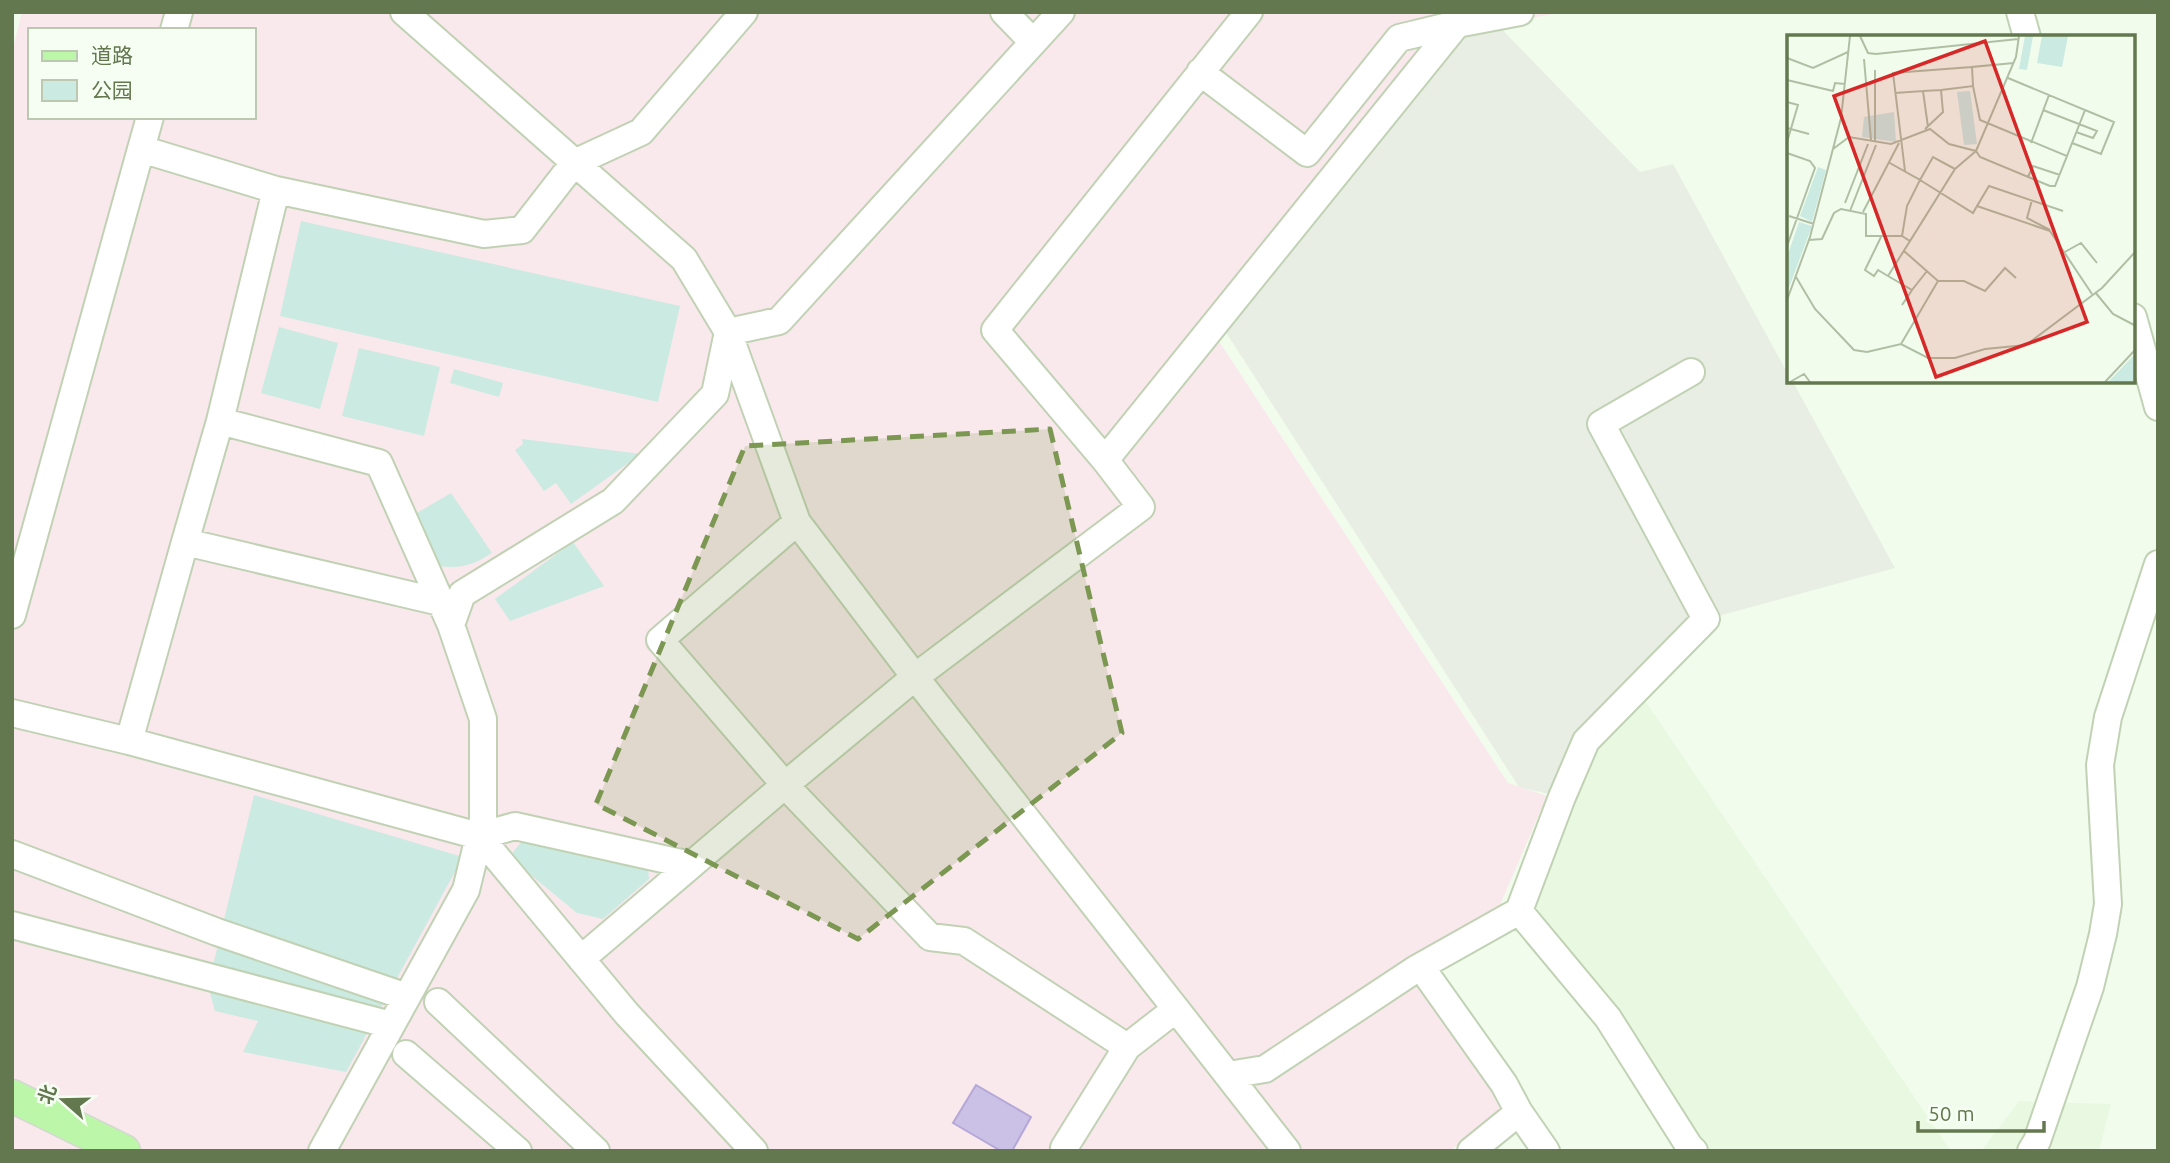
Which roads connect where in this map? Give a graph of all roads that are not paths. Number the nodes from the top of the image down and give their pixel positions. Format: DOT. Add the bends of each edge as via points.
graph roads {
  1 [pos="404,12"];
  2 [pos="744,12"];
  3 [pos="1004,12"];
  4 [pos="1061,12"];
  5 [pos="1249,12"];
  6 [pos="1520,12"];
  7 [pos="2020,12"];
  8 [pos="1457,24"];
  9 [pos="2026,35"];
  10 [pos="1033,42"];
  11 [pos="1200,72"];
  12 [pos="149,119"];
  13 [pos="141,149"];
  14 [pos="574,163"];
  15 [pos="276,190"];
  16 [pos="2135,324"];
  17 [pos="728,332"];
  18 [pos="1691,372"];
  19 [pos="2158,407"];
  20 [pos="220,421"];
  21 [pos="1105,460"];
  22 [pos="797,522"];
  23 [pos="185,542"];
  24 [pos="2158,564"];
  25 [pos="445,613"];
  26 [pos="12,615"];
  27 [pos="915,677"];
  28 [pos="12,713"];
  29 [pos="129,741"];
  30 [pos="785,785"];
  31 [pos="479,836"];
  32 [pos="12,854"];
  33 [pos="690,865"];
  34 [pos="1519,911"];
  35 [pos="12,925"];
  36 [pos="581,959"];
  37 [pos="1421,967"];
  38 [pos="407,997"];
  39 [pos="438,1002"];
  40 [pos="1176,1009"];
  41 [pos="391,1026"];
  42 [pos="1127,1046"];
  43 [pos="406,1054"];
  44 [pos="1228,1075"];
  45 [pos="12,1096"];
  46 [pos="1519,1112"];
  47 [pos="124,1151"];
  48 [pos="322,1151"];
  49 [pos="518,1151"];
  50 [pos="596,1151"];
  51 [pos="754,1151"];
  52 [pos="1066,1151"];
  53 [pos="1287,1151"];
  54 [pos="1471,1151"];
  55 [pos="1546,1151"];
  56 [pos="1694,1151"];
  57 [pos="2031,1151"];
  1 -- 14 [label="street"];
  2 -- 14 [label="street" via="641,132"];
  3 -- 10 [label="street"];
  4 -- 10 [label="street"];
  5 -- 11 [label="street"];
  6 -- 8 [label="street"];
  7 -- 9 [label="street"];
  8 -- 11 [label="street" via="1398,38 1307,153"];
  8 -- 21 [label="street"];
  10 -- 17 [label="street" via="779,321"];
  11 -- 21 [label="street" via="995,330"];
  12 -- 13 [label="street"];
  13 -- 15 [label="street"];
  13 -- 26 [label="street"];
  14 -- 15 [label="street" via="522,230 484,234"];
  14 -- 17 [label="street" via="684,259"];
  15 -- 20 [label="street"];
  16 -- 19 [label="street"];
  17 -- 22 [label="street"];
  17 -- 25 [label="street" via="715,394 613,501 462,594"];
  18 -- 34 [label="street" via="1601,424 1706,619 1586,741"];
  20 -- 23 [label="street"];
  20 -- 25 [label="street" via="379,463"];
  21 -- 27 [label="street" via="1141,507"];
  22 -- 27 [label="street"];
  22 -- 30 [label="street" via="660,640"];
  23 -- 25 [label="street"];
  23 -- 29 [label="street"];
  24 -- 57 [label="street" via="2108,717 2100,765 2108,904 2103,934 2090,988"];
  25 -- 31 [label="street" via="483,719 484,820"];
  27 -- 30 [label="street"];
  27 -- 40 [label="street"];
  28 -- 29 [label="street"];
  29 -- 31 [label="street"];
  30 -- 33 [label="street"];
  30 -- 42 [label="street" via="930,937 964,941"];
  31 -- 33 [label="street" via="515,826"];
  31 -- 36 [label="street"];
  31 -- 38 [label="street" via="466,890"];
  32 -- 38 [label="street" via="217,932"];
  33 -- 36 [label="street"];
  34 -- 37 [label="street"];
  34 -- 56 [label="street" via="1608,1018"];
  35 -- 41 [label="street"];
  36 -- 51 [label="street"];
  37 -- 44 [label="street" via="1265,1069"];
  37 -- 46 [label="street"];
  38 -- 41 [label="street"];
  39 -- 50 [label="street"];
  40 -- 42 [label="street"];
  40 -- 44 [label="street"];
  41 -- 48 [label="street"];
  42 -- 52 [label="street"];
  43 -- 49 [label="street"];
  44 -- 53 [label="street"];
  45 -- 47 [label="main road"];
  46 -- 54 [label="street"];
  46 -- 55 [label="street"];
}
